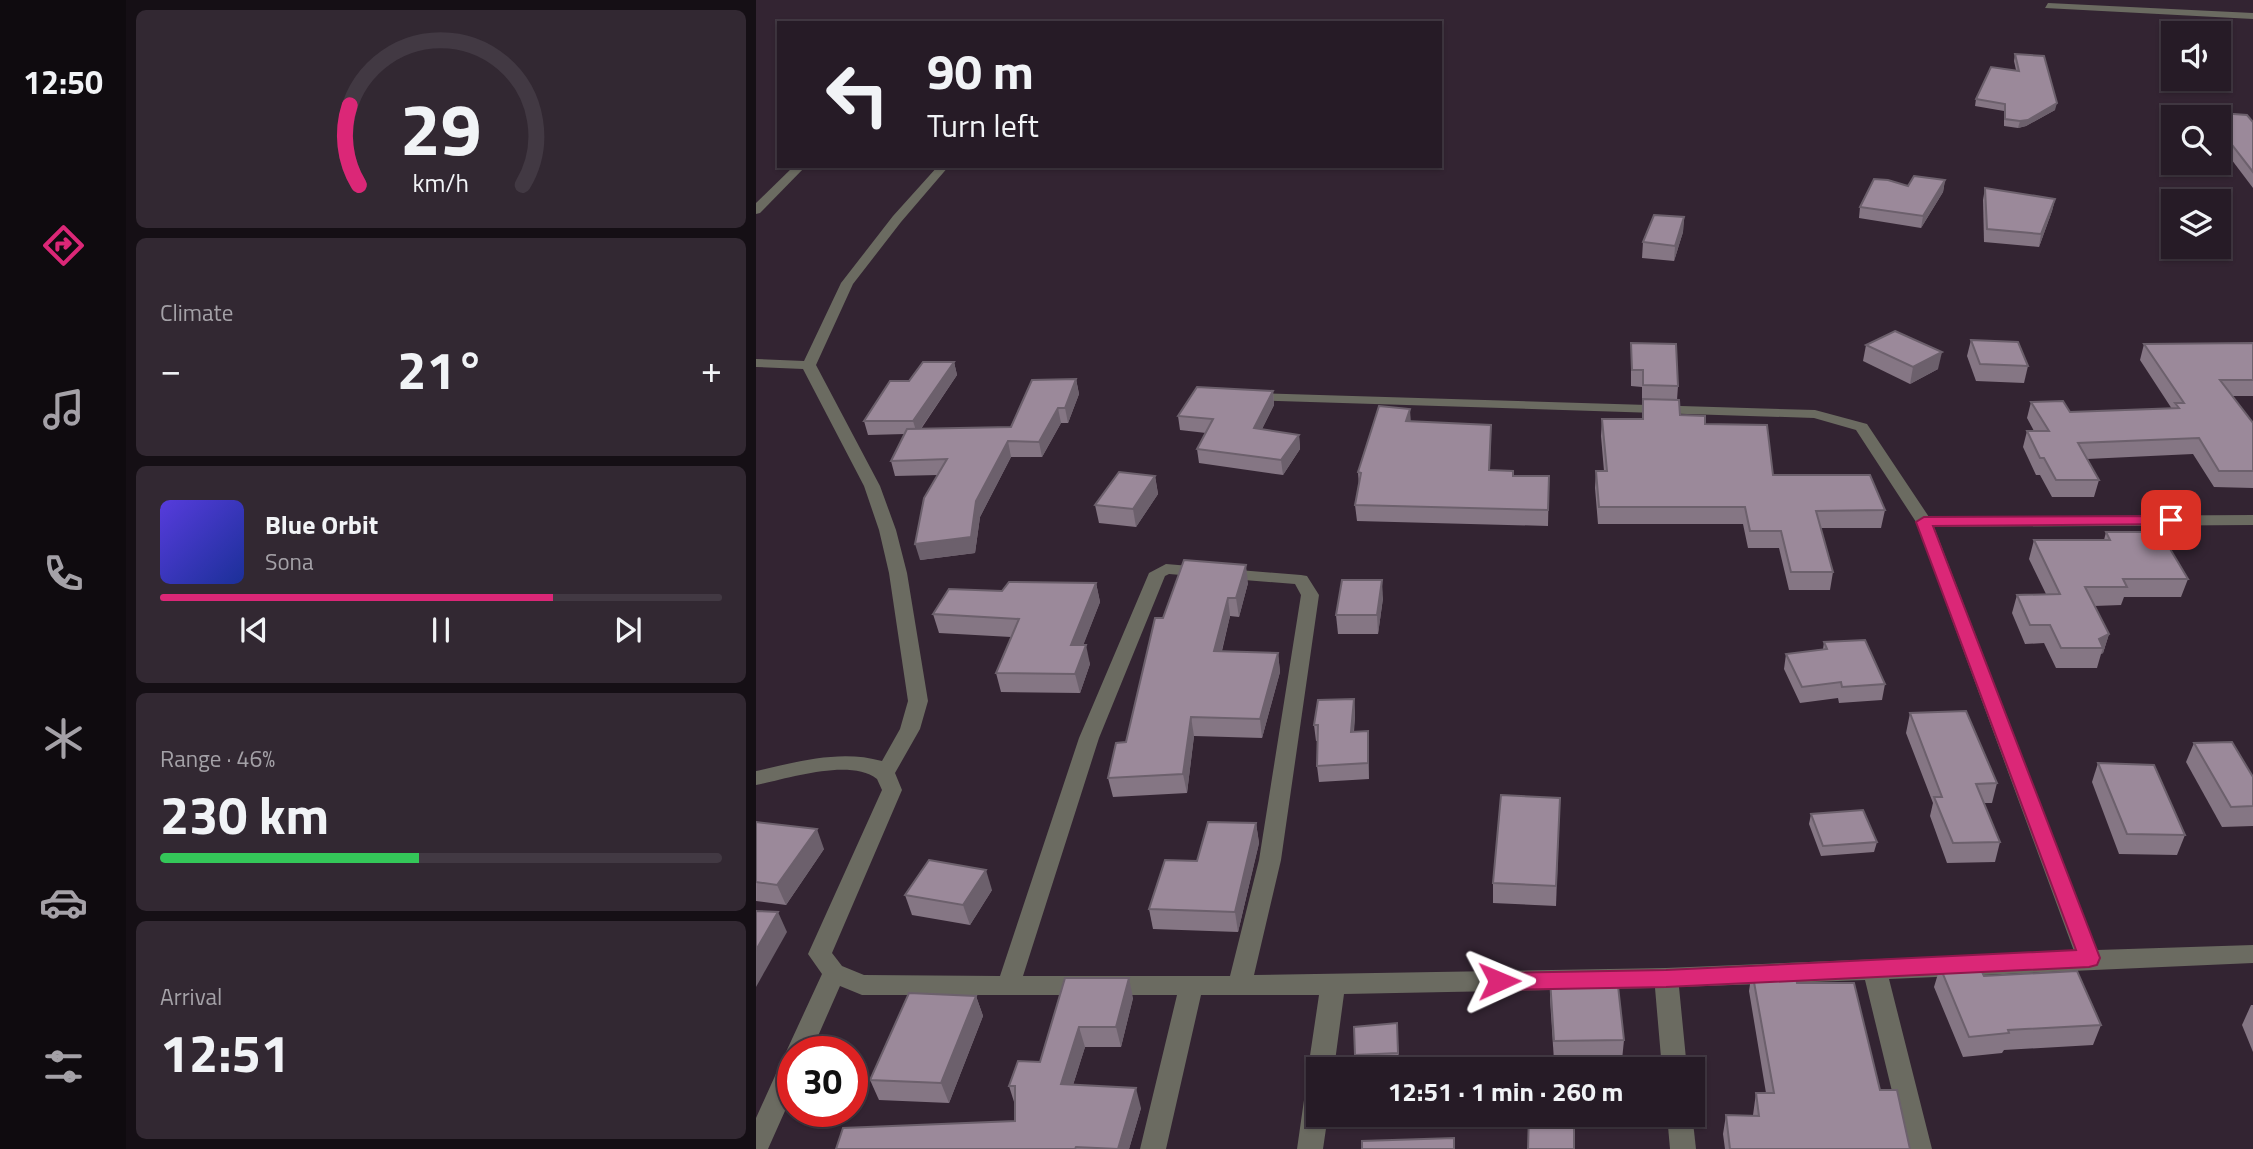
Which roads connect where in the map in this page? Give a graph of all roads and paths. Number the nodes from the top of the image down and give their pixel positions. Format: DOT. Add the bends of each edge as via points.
graph roads {
  1 [pos="2048,6"];
  2 [pos="2253,16"];
  3 [pos="799,168"];
  4 [pos="942,168"];
  5 [pos="756,210"];
  6 [pos="756,363"];
  7 [pos="809,365"];
  8 [pos="1233,397"];
  9 [pos="2253,520"];
  10 [pos="1924,522"];
  11 [pos="885,773"];
  12 [pos="756,778"];
  13 [pos="2253,954"];
  14 [pos="2089,958"];
  15 [pos="1874,968"];
  16 [pos="834,973"];
  17 [pos="1666,978"];
  18 [pos="1241,984"];
  19 [pos="1333,984"];
  20 [pos="1191,985"];
  21 [pos="1007,986"];
  22 [pos="806,1036"];
  23 [pos="1323,1057"];
  24 [pos="1674,1057"];
  25 [pos="777,1100"];
  26 [pos="1313,1127"];
  27 [pos="1681,1127"];
  28 [pos="756,1147"];
  29 [pos="1153,1149"];
  30 [pos="1310,1149"];
  31 [pos="1683,1149"];
  32 [pos="1919,1149"];
  1 -- 2 [label="street"];
  3 -- 5 [label="street"];
  4 -- 7 [label="street" via="847,284"];
  6 -- 7 [label="street"];
  7 -- 11 [label="street" via="873,487 892,538 900,579 918,702 909,732"];
  8 -- 10 [label="street" via="1815,414 1862,427"];
  9 -- 10 [label="street"];
  10 -- 14 [label="street"];
  11 -- 12 [label="street" via="868,764 840,763"];
  11 -- 16 [label="street" via="892,790 820,954"];
  13 -- 14 [label="street"];
  14 -- 15 [label="street"];
  15 -- 17 [label="street"];
  15 -- 32 [label="street"];
  16 -- 21 [label="street" via="862,985"];
  16 -- 22 [label="street"];
  17 -- 19 [label="street"];
  17 -- 24 [label="street"];
  18 -- 19 [label="street"];
  18 -- 20 [label="street"];
  18 -- 21 [label="street" via="1270,860 1310,596 1301,580 1166,569 1158,573 1089,738"];
  19 -- 23 [label="street"];
  20 -- 21 [label="street"];
  20 -- 29 [label="street"];
  25 -- 28 [label="street"];
  26 -- 30 [label="street"];
  27 -- 31 [label="street"];
}
